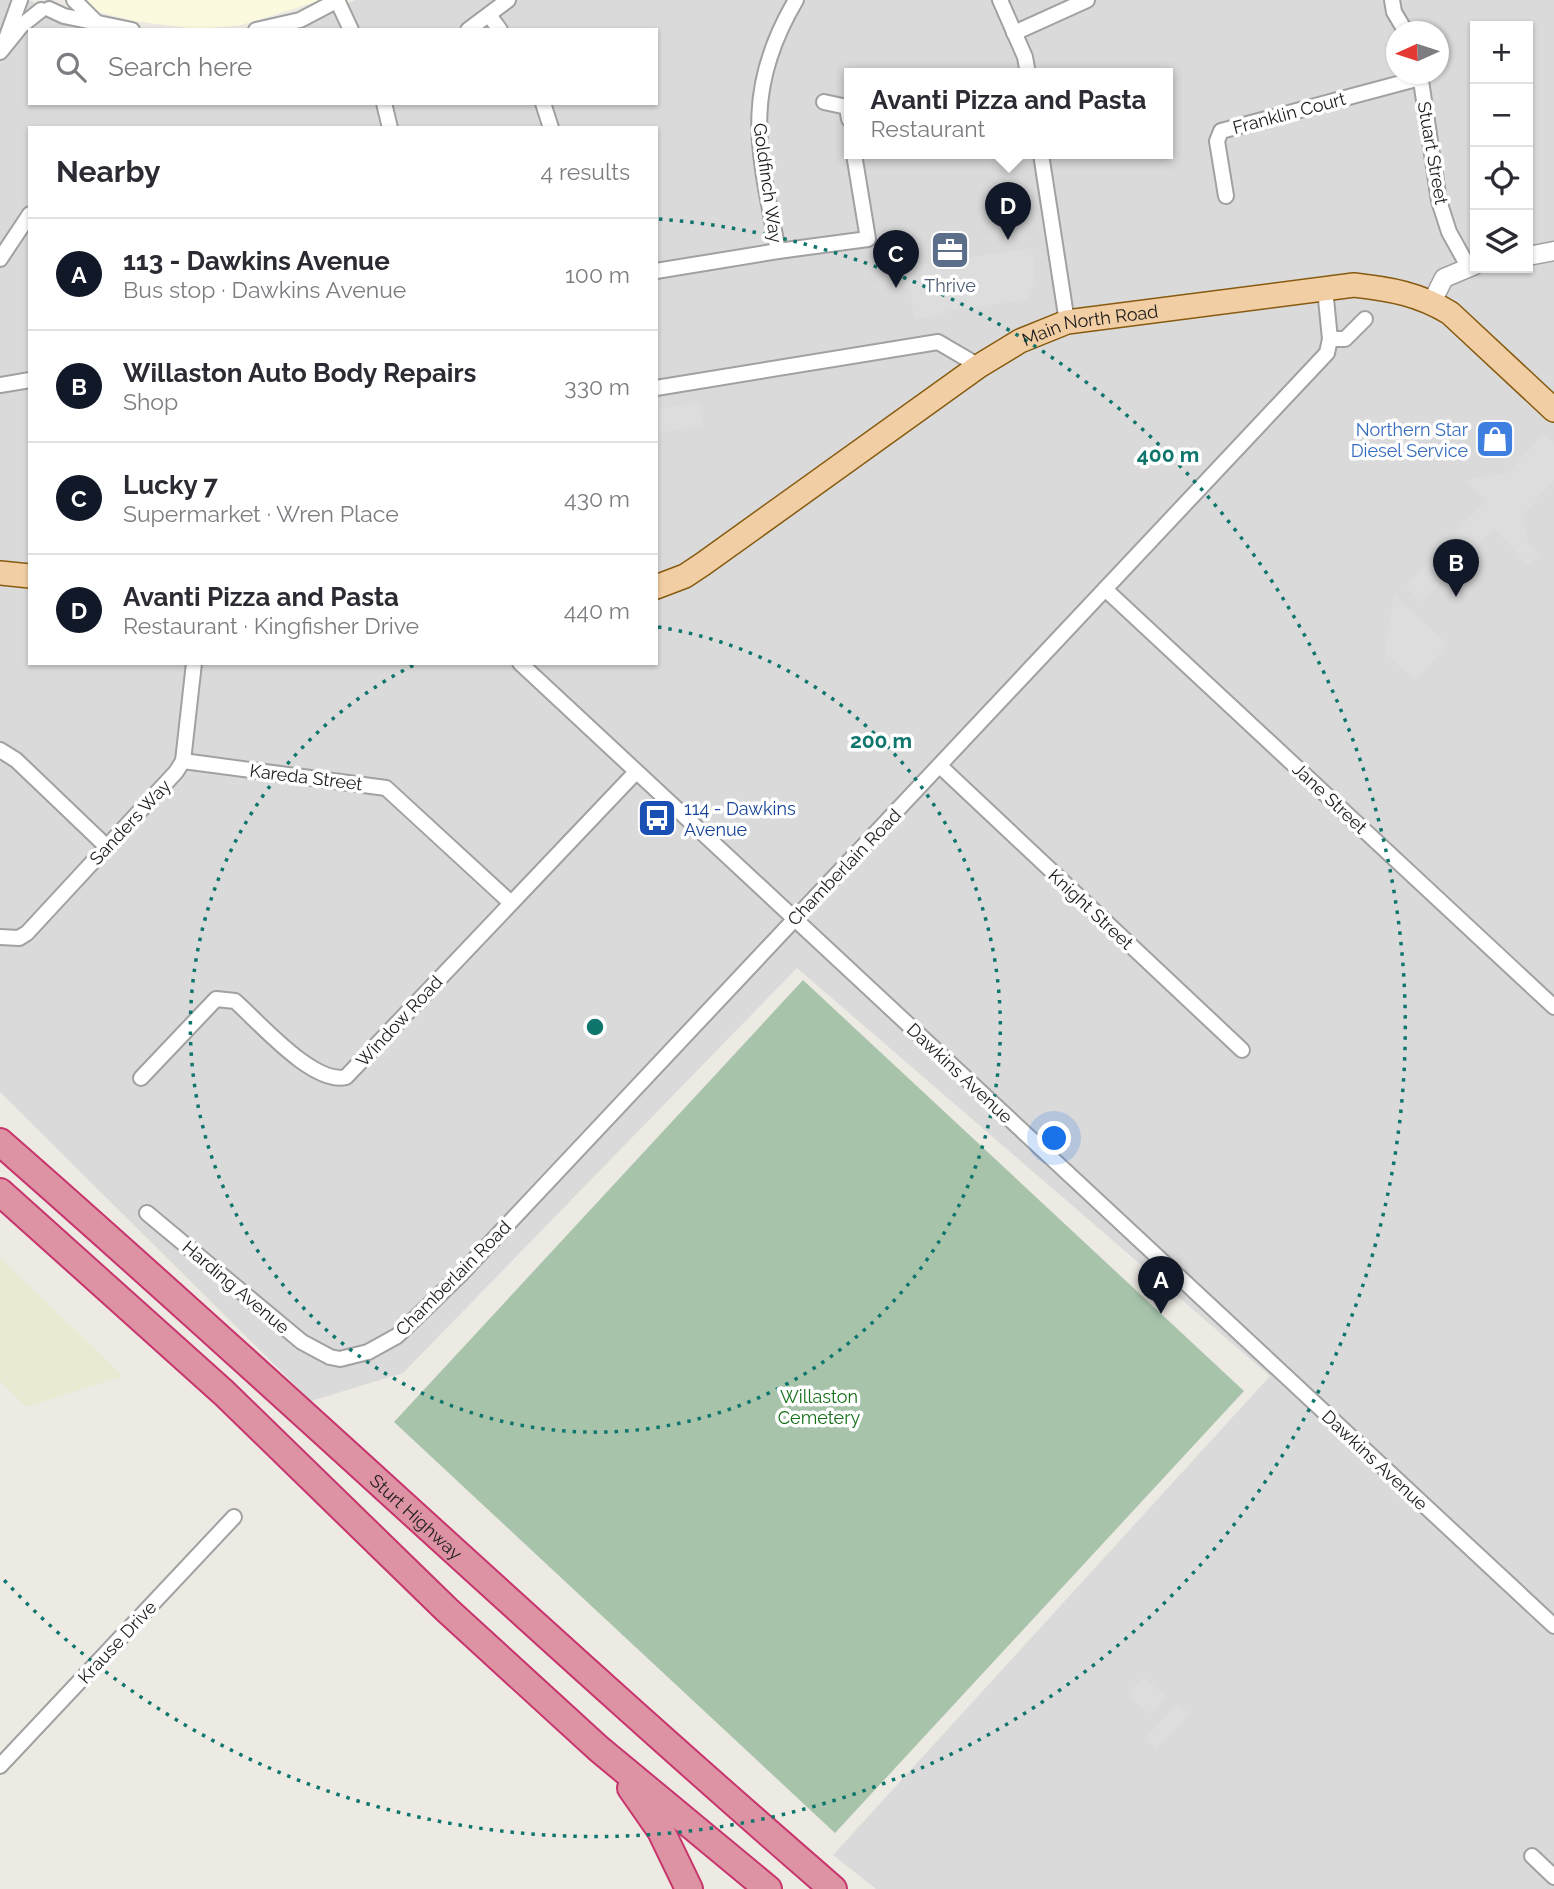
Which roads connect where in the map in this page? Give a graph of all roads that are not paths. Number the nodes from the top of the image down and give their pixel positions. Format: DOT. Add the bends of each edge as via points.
graph roads {
  1 [pos="22,0"];
  2 [pos="74,0"];
  3 [pos="338,0"];
  4 [pos="508,0"];
  5 [pos="796,0"];
  6 [pos="1000,0"];
  7 [pos="1087,0"];
  8 [pos="1392,0"];
  9 [pos="49,6"];
  10 [pos="489,15"];
  11 [pos="1399,21"];
  12 [pos="96,22"];
  13 [pos="123,28"];
  14 [pos="266,28"];
  15 [pos="350,28"];
  16 [pos="471,28"];
  17 [pos="499,28"];
  18 [pos="1014,33"];
  19 [pos="2,49"];
  20 [pos="1026,68"];
  21 [pos="1391,84"];
  22 [pos="1421,84"];
  23 [pos="824,102"];
  24 [pos="384,105"];
  25 [pos="544,105"];
  26 [pos="844,110"];
  27 [pos="390,126"];
  28 [pos="550,126"];
  29 [pos="855,159"];
  30 [pos="1042,159"];
  31 [pos="1226,195"];
  32 [pos="28,217"];
  33 [pos="778,251"];
  34 [pos="1554,251"];
  35 [pos="1533,255"];
  36 [pos="0,259"];
  37 [pos="1470,263"];
  38 [pos="1470,267"];
  39 [pos="658,271"];
  40 [pos="1325,289"];
  41 [pos="1432,302"];
  42 [pos="1366,319"];
  43 [pos="1067,322"];
  44 [pos="1330,340"];
  45 [pos="979,366"];
  46 [pos="28,380"];
  47 [pos="0,385"];
  48 [pos="658,388"];
  49 [pos="1554,410"];
  50 [pos="0,573"];
  51 [pos="28,576"];
  52 [pos="658,586"];
  53 [pos="1105,589"];
  54 [pos="194,665"];
  55 [pos="522,665"];
  56 [pos="0,750"];
  57 [pos="183,761"];
  58 [pos="941,767"];
  59 [pos="636,772"];
  60 [pos="107,847"];
  61 [pos="511,903"];
  62 [pos="793,918"];
  63 [pos="0,937"];
  64 [pos="1554,1007"];
  65 [pos="1242,1050"];
  66 [pos="141,1078"];
  67 [pos="0,1142"];
  68 [pos="0,1192"];
  69 [pos="146,1213"];
  70 [pos="330,1357"];
  71 [pos="234,1517"];
  72 [pos="1554,1626"];
  73 [pos="599,1748"];
  74 [pos="0,1766"];
  75 [pos="1532,1856"];
  76 [pos="1554,1877"];
  77 [pos="689,1889"];
  78 [pos="768,1889"];
  79 [pos="833,1889"];
  1 -- 9 [label="street" via="32,8"];
  1 -- 19 [label="street"];
  2 -- 12 [label="street"];
  3 -- 14 [label="street" via="300,20"];
  3 -- 15 [label="street"];
  4 -- 10 [label="street"];
  5 -- 33 [label="street, Goldfinch Way" via="772,48 758,108 763,176"];
  6 -- 18 [label="street"];
  7 -- 18 [label="street"];
  8 -- 11 [label="street"];
  9 -- 12 [label="street"];
  9 -- 19 [label="street" via="21,26"];
  10 -- 16 [label="street"];
  10 -- 17 [label="street"];
  12 -- 13 [label="street"];
  18 -- 20 [label="street"];
  21 -- 31 [label="street, Franklin Court" via="1221,131 1217,141"];
  22 -- 37 [label="street, Stuart Street" via="1439,201 1449,232"];
  23 -- 26 [label="street"];
  24 -- 27 [label="street"];
  25 -- 28 [label="street"];
  29 -- 33 [label="street" via="868,239"];
  30 -- 43 [label="street"];
  32 -- 36 [label="street"];
  33 -- 39 [label="street, Goldfinch Way"];
  34 -- 35 [label="street"];
  38 -- 41 [label="street" via="1444,278"];
  40 -- 41 [label="main road, Main North Road" via="1354,285 1398,289"];
  40 -- 43 [label="main road, Main North Road"];
  40 -- 44 [label="street"];
  41 -- 49 [label="main road, Main North Road" via="1450,313"];
  42 -- 44 [label="street" via="1345,340"];
  43 -- 45 [label="main road, Main North Road" via="1020,341"];
  44 -- 53 [label="street, Chamberlain Road" via="1325,356"];
  45 -- 48 [label="street" via="938,342"];
  45 -- 52 [label="main road, Main North Road" via="703,564"];
  46 -- 47 [label="street"];
  50 -- 51 [label="main road"];
  53 -- 58 [label="street, Chamberlain Road"];
  53 -- 64 [label="street, Jane Street"];
  54 -- 57 [label="street, Sanders Way"];
  55 -- 59 [label="street, Dawkins Avenue"];
  56 -- 60 [label="street"];
  57 -- 60 [label="street, Sanders Way"];
  57 -- 61 [label="street, Kareda Street" via="386,788"];
  58 -- 62 [label="street, Chamberlain Road"];
  58 -- 65 [label="street, Knight Street"];
  59 -- 61 [label="street, Window Road"];
  59 -- 62 [label="street, Dawkins Avenue"];
  60 -- 63 [label="street, Sanders Way" via="23,937"];
  61 -- 66 [label="street, Window Road" via="346,1077 327,1077 309,1067 227,998 216,999"];
  62 -- 70 [label="street, Chamberlain Road" via="666,1058 397,1336 368,1352"];
  62 -- 72 [label="street, Dawkins Avenue"];
  67 -- 79 [label="highway, Sturt Highway"];
  68 -- 73 [label="highway" via="224,1393 447,1610"];
  69 -- 70 [label="street, Harding Avenue" via="302,1342"];
  71 -- 74 [label="street, Krause Drive"];
  73 -- 77 [label="highway" via="661,1831"];
  73 -- 78 [label="highway"];
  75 -- 76 [label="street"];
}
